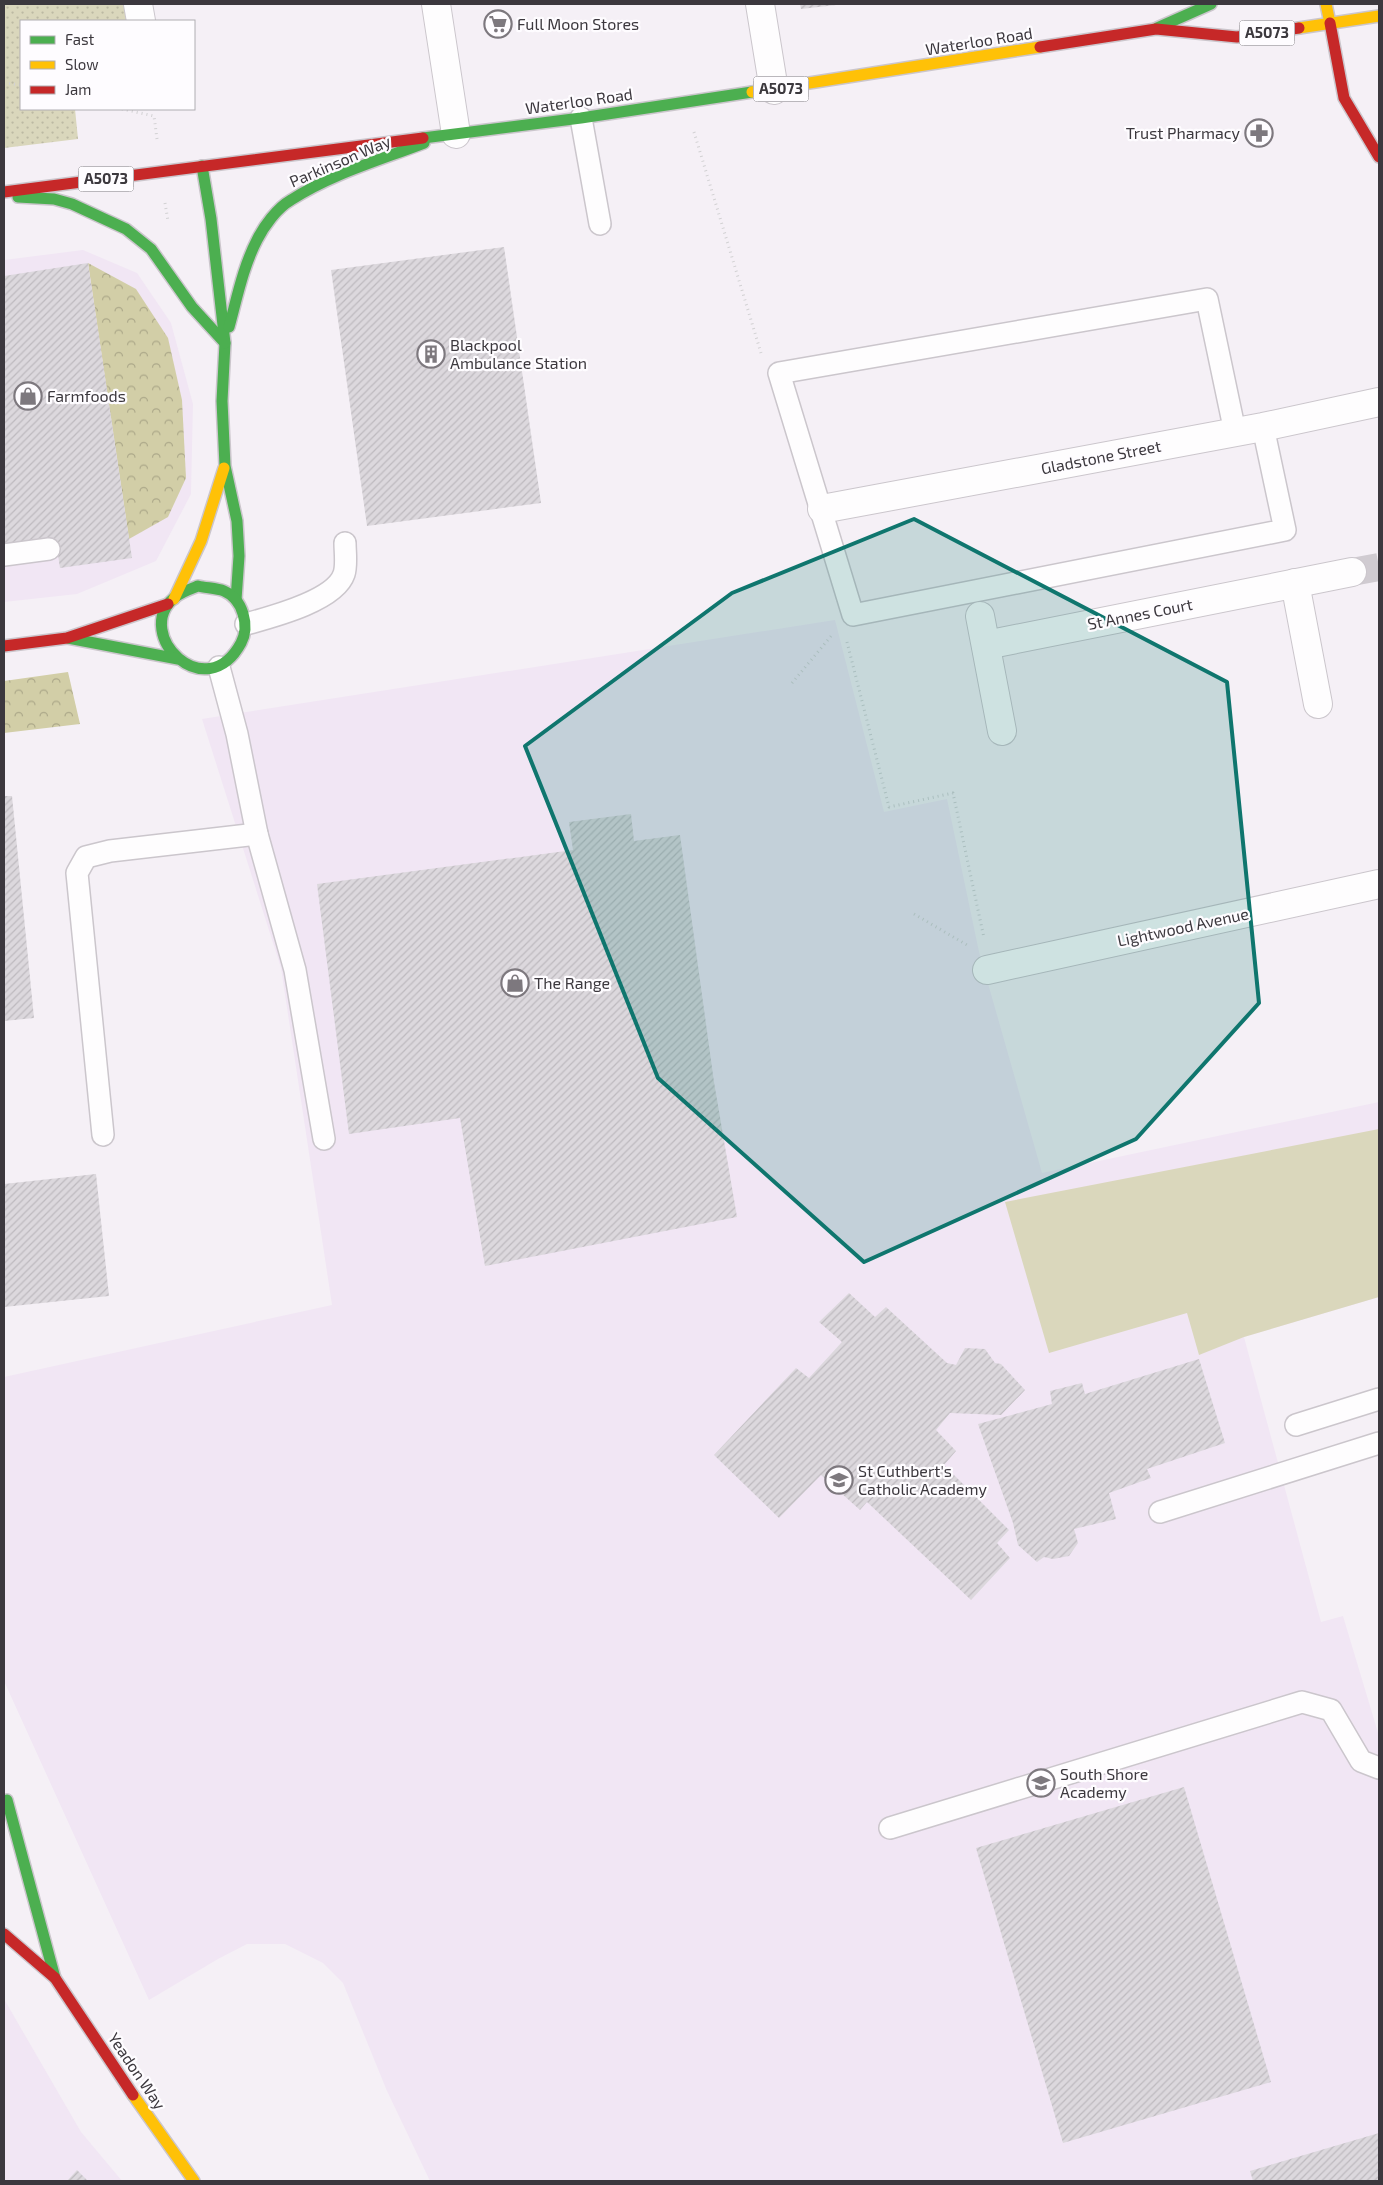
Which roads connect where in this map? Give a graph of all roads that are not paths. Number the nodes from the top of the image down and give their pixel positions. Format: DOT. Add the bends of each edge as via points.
graph roads {
  1 [pos="138,4"];
  2 [pos="436,4"];
  3 [pos="760,4"];
  4 [pos="1210,4"];
  5 [pos="1326,4"];
  6 [pos="1375,4"];
  7 [pos="1378,19"];
  8 [pos="141,20"];
  9 [pos="1330,23"];
  10 [pos="1156,29"];
  11 [pos="774,90"];
  12 [pos="582,118"];
  13 [pos="448,135"];
  14 [pos="1379,157"];
  15 [pos="202,166"];
  16 [pos="4,192"];
  17 [pos="4,196"];
  18 [pos="600,224"];
  19 [pos="225,343"];
  20 [pos="1379,402"];
  21 [pos="1263,427"];
  22 [pos="1235,432"];
  23 [pos="225,466"];
  24 [pos="822,509"];
  25 [pos="345,543"];
  26 [pos="49,550"];
  27 [pos="4,556"];
  28 [pos="1352,572"];
  29 [pos="1295,583"];
  30 [pos="236,600"];
  31 [pos="171,601"];
  32 [pos="980,616"];
  33 [pos="246,624"];
  34 [pos="67,638"];
  35 [pos="986,645"];
  36 [pos="4,646"];
  37 [pos="178,659"];
  38 [pos="220,667"];
  39 [pos="1318,704"];
  40 [pos="1002,731"];
  41 [pos="257,834"];
  42 [pos="1379,884"];
  43 [pos="988,965"];
  44 [pos="103,1135"];
  45 [pos="324,1139"];
  46 [pos="1379,1399"];
  47 [pos="1296,1425"];
  48 [pos="1379,1443"];
  49 [pos="1160,1512"];
  50 [pos="1379,1768"];
  51 [pos="5,1797"];
  52 [pos="890,1828"];
  53 [pos="4,1840"];
  54 [pos="4,1934"];
  55 [pos="55,1978"];
  56 [pos="194,2181"];
  1 -- 8 [label="street"];
  2 -- 13 [label="street"];
  3 -- 11 [label="street"];
  4 -- 10 [label="main road, Waterloo Road / A5073"];
  5 -- 9 [label="main road"];
  6 -- 7 [label="main road"];
  7 -- 9 [label="main road, Waterloo Road / A5073"];
  9 -- 10 [label="main road, Waterloo Road / A5073" via="1237,37"];
  9 -- 14 [label="main road" via="1344,98"];
  10 -- 11 [label="main road, Waterloo Road / A5073"];
  11 -- 12 [label="main road, Waterloo Road / A5073"];
  12 -- 13 [label="main road, Waterloo Road / A5073"];
  12 -- 18 [label="lane"];
  13 -- 15 [label="main road, Waterloo Road / A5073"];
  13 -- 19 [label="main road, Parkinson Way" via="340,176 290,200 274,215 257,239"];
  15 -- 16 [label="main road, Waterloo Road / A5073"];
  15 -- 19 [label="main road, Parkinson Way"];
  17 -- 19 [label="main road" via="54,199 126,229 151,249 192,308"];
  19 -- 23 [label="main road, Parkinson Way" via="222,402"];
  20 -- 21 [label="street, Gladstone Street"];
  21 -- 22 [label="street, Gladstone Street"];
  21 -- 24 [label="lane" via="1285,530 848,619"];
  22 -- 24 [label="street, Gladstone Street"];
  22 -- 24 [label="lane" via="1207,299 779,373"];
  23 -- 30 [label="main road, Parkinson Way" via="237,521"];
  23 -- 31 [label="main road, Parkinson Way" via="201,541"];
  25 -- 33 [label="lane" via="344,574 324,596 276,616"];
  26 -- 27 [label="lane"];
  28 -- 29 [label="street, St Annes Court"];
  29 -- 35 [label="street, St Annes Court"];
  29 -- 39 [label="street"];
  30 -- 31 [label="main road" via="212,586 192,588"];
  30 -- 33 [label="main road, Parkinson Way"];
  31 -- 34 [label="main road"];
  31 -- 37 [label="main road, Parkinson Way" via="163,631 166,643"];
  32 -- 35 [label="street"];
  33 -- 38 [label="main road" via="240,650"];
  34 -- 36 [label="main road"];
  34 -- 37 [label="main road"];
  35 -- 40 [label="street"];
  37 -- 38 [label="main road" via="192,668"];
  38 -- 41 [label="lane"];
  41 -- 44 [label="lane" via="110,851 86,857 76,872"];
  41 -- 45 [label="lane" via="295,970"];
  42 -- 43 [label="street, Lightwood Avenue"];
  46 -- 47 [label="lane"];
  48 -- 49 [label="lane"];
  50 -- 52 [label="lane" via="1362,1761 1330,1710 1302,1702"];
  51 -- 53 [label="main road" via="10,1816"];
  51 -- 55 [label="main road, Yeadon Way"];
  54 -- 55 [label="main road, Yeadon Way"];
  55 -- 56 [label="main road, Yeadon Way"];
}
